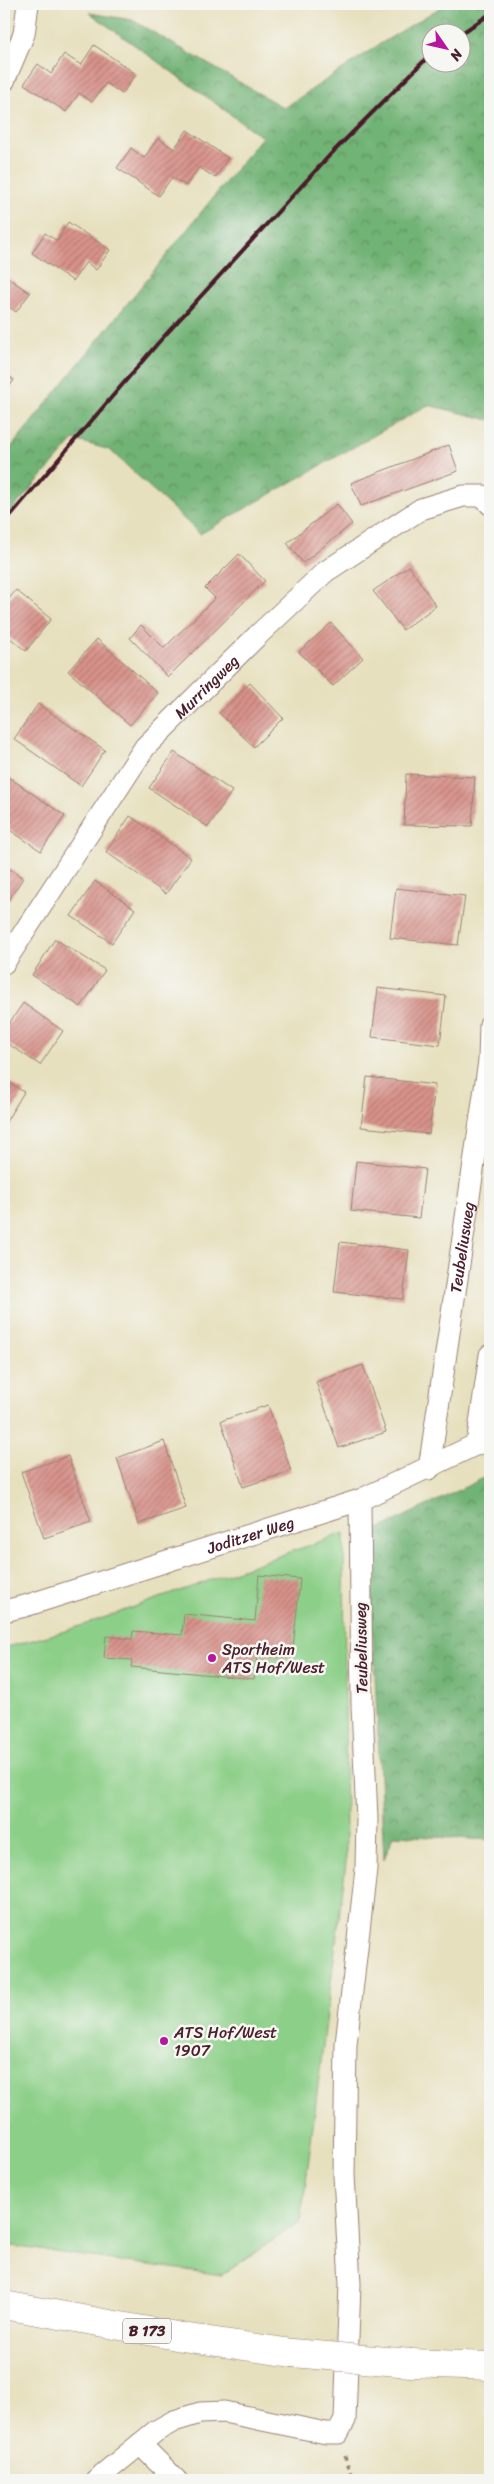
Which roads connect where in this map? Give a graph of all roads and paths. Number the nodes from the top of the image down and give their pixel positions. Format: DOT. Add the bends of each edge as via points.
graph roads {
  1 [pos="28,4"];
  2 [pos="4,81"];
  3 [pos="487,500"];
  4 [pos="4,964"];
  5 [pos="490,1025"];
  6 [pos="490,1355"];
  7 [pos="483,1442"];
  8 [pos="429,1469"];
  9 [pos="360,1500"];
  10 [pos="4,1611"];
  11 [pos="4,2304"];
  12 [pos="490,2366"];
  13 [pos="140,2444"];
  14 [pos="96,2480"];
  15 [pos="176,2480"];
  1 -- 2 [label="street" via="24,34"];
  3 -- 4 [label="street, Murringweg" via="462,496 421,510 325,572 257,636 145,747"];
  5 -- 8 [label="street, Teubeliusweg" via="489,1061"];
  6 -- 7 [label="street"];
  7 -- 8 [label="street, Joditzer Weg"];
  8 -- 9 [label="street, Joditzer Weg"];
  9 -- 10 [label="street, Joditzer Weg"];
  9 -- 13 [label="street, Teubeliusweg" via="362,1706 367,1819 366,1869 346,2044 344,2174 350,2284 345,2420 338,2433 326,2433 224,2412 200,2413 174,2421"];
  11 -- 12 [label="main road, B 173, bridge" via="182,2337 292,2353"];
  13 -- 14 [label="street"];
  13 -- 15 [label="street"];
}
